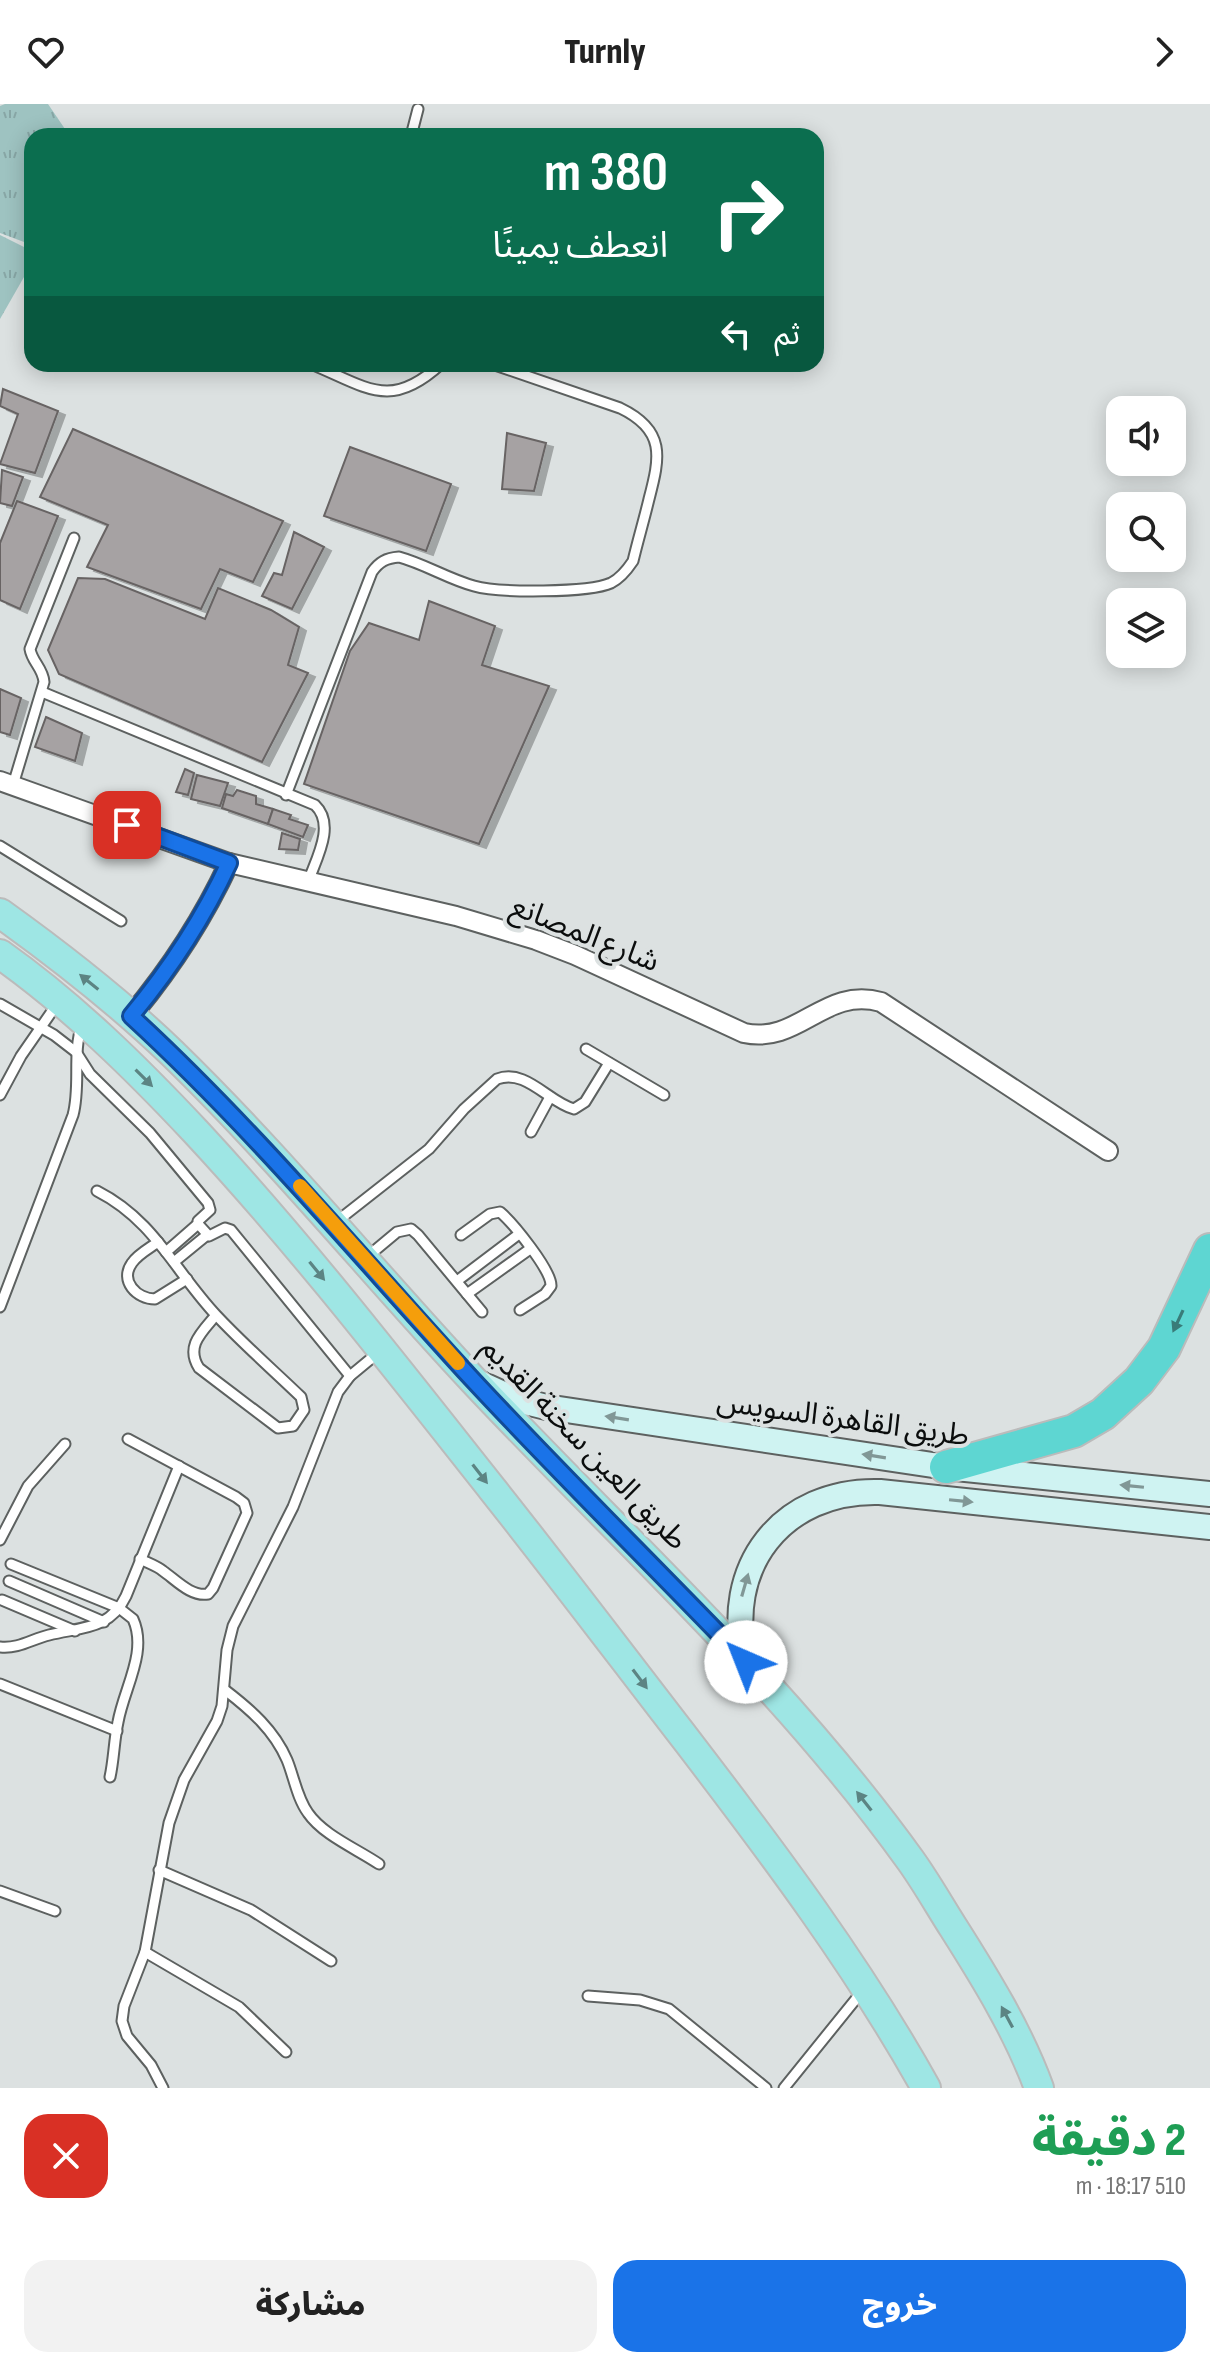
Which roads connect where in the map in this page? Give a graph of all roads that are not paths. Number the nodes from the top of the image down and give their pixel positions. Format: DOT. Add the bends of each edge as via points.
graph roads {
  1 [pos="418,109"];
  2 [pos="413,128"];
  3 [pos="330,372"];
  4 [pos="432,372"];
  5 [pos="515,372"];
  6 [pos="74,538"];
  7 [pos="42,692"];
  8 [pos="6,783"];
  9 [pos="286,795"];
  10 [pos="0,846"];
  11 [pos="229,863"];
  12 [pos="308,882"];
  13 [pos="0,913"];
  14 [pos="121,921"];
  15 [pos="0,954"];
  16 [pos="59,1001"];
  17 [pos="0,1004"];
  18 [pos="131,1016"];
  19 [pos="83,1021"];
  20 [pos="40,1028"];
  21 [pos="586,1049"];
  22 [pos="76,1052"];
  23 [pos="609,1063"];
  24 [pos="0,1095"];
  25 [pos="664,1095"];
  26 [pos="550,1097"];
  27 [pos="531,1132"];
  28 [pos="1108,1151"];
  29 [pos="97,1191"];
  30 [pos="198,1224"];
  31 [pos="333,1224"];
  32 [pos="519,1234"];
  33 [pos="207,1235"];
  34 [pos="461,1235"];
  35 [pos="158,1242"];
  36 [pos="530,1249"];
  37 [pos="1210,1250"];
  38 [pos="166,1252"];
  39 [pos="364,1259"];
  40 [pos="174,1262"];
  41 [pos="187,1279"];
  42 [pos="457,1281"];
  43 [pos="467,1294"];
  44 [pos="0,1307"];
  45 [pos="520,1310"];
  46 [pos="482,1312"];
  47 [pos="216,1315"];
  48 [pos="382,1350"];
  49 [pos="350,1376"];
  50 [pos="473,1380"];
  51 [pos="128,1439"];
  52 [pos="65,1444"];
  53 [pos="179,1466"];
  54 [pos="946,1467"];
  55 [pos="1210,1494"];
  56 [pos="1210,1527"];
  57 [pos="0,1540"];
  58 [pos="140,1559"];
  59 [pos="11,1564"];
  60 [pos="9,1581"];
  61 [pos="2,1600"];
  62 [pos="119,1608"];
  63 [pos="104,1622"];
  64 [pos="75,1631"];
  65 [pos="0,1647"];
  66 [pos="746,1662"];
  67 [pos="0,1684"];
  68 [pos="225,1690"];
  69 [pos="117,1731"];
  70 [pos="110,1777"];
  71 [pos="379,1864"];
  72 [pos="159,1870"];
  73 [pos="0,1891"];
  74 [pos="55,1911"];
  75 [pos="145,1952"];
  76 [pos="331,1961"];
  77 [pos="866,1986"];
  78 [pos="588,1996"];
  79 [pos="286,2052"];
  80 [pos="163,2088"];
  81 [pos="766,2088"];
  82 [pos="784,2088"];
  83 [pos="926,2088"];
  84 [pos="1039,2088"];
  1 -- 2 [label="lane"];
  3 -- 4 [label="lane" via="369,389 392,392 415,386"];
  5 -- 9 [label="lane" via="620,408 650,429 658,464 633,561 624,574 596,587 516,591 476,587 399,557 378,563"];
  6 -- 7 [label="lane" via="30,649 42,672"];
  7 -- 8 [label="lane"];
  7 -- 9 [label="lane"];
  8 -- 11 [label="street, شارع المصانع"];
  9 -- 12 [label="lane" via="315,805 326,822"];
  10 -- 14 [label="lane"];
  11 -- 12 [label="street, شارع المصانع"];
  11 -- 18 [label="street" via="179,955"];
  12 -- 28 [label="street, شارع المصانع" via="536,940 754,1035 784,1032 840,1001 881,1002"];
  18 -- 13 [label="main road, طريق العين سخنة القديم, one-way"];
  15 -- 16 [label="main road"];
  16 -- 19 [label="main road"];
  16 -- 20 [label="lane"];
  17 -- 20 [label="lane"];
  18 -- 31 [label="main road, طريق العين سخنة القديم"];
  19 -- 22 [label="lane"];
  19 -- 48 [label="main road, one-way" via="255,1195"];
  20 -- 22 [label="lane"];
  20 -- 24 [label="lane"];
  21 -- 23 [label="lane"];
  22 -- 30 [label="lane" via="208,1203 210,1210"];
  22 -- 44 [label="lane" via="73,1115"];
  23 -- 25 [label="lane"];
  23 -- 26 [label="lane" via="582,1105 570,1108"];
  26 -- 27 [label="lane"];
  26 -- 31 [label="lane" via="518,1078 497,1079 429,1149"];
  29 -- 35 [label="lane" via="131,1211"];
  30 -- 33 [label="lane"];
  30 -- 38 [label="lane"];
  31 -- 39 [label="main road, طريق العين سخنة القديم"];
  32 -- 34 [label="lane" via="496,1212"];
  32 -- 36 [label="lane"];
  32 -- 42 [label="lane"];
  33 -- 40 [label="lane"];
  33 -- 49 [label="lane" via="231,1230"];
  35 -- 38 [label="lane"];
  35 -- 41 [label="lane" via="129,1268 133,1291 155,1299"];
  36 -- 43 [label="lane"];
  36 -- 45 [label="lane" via="551,1276 551,1286"];
  37 -- 54 [label="highway, one-way" via="1164,1348 1139,1381 1103,1414 1074,1431"];
  38 -- 40 [label="lane"];
  39 -- 42 [label="lane" via="397,1232 411,1229"];
  39 -- 50 [label="main road, طريق العين سخنة القديم"];
  40 -- 41 [label="lane"];
  41 -- 47 [label="lane"];
  42 -- 43 [label="lane"];
  43 -- 46 [label="lane"];
  47 -- 47 [label="lane" via="301,1397 304,1410 293,1426 278,1428 199,1368 193,1355 195,1341"];
  48 -- 49 [label="lane"];
  48 -- 77 [label="main road, one-way" via="741,1811"];
  49 -- 68 [label="lane" via="338,1392 293,1507 238,1614 227,1650"];
  54 -- 50 [label="main road, طريق القاهرة السويس, one-way" via="546,1407"];
  50 -- 66 [label="main road, طريق العين سخنة القديم"];
  51 -- 53 [label="lane"];
  52 -- 57 [label="lane" via="28,1486"];
  53 -- 58 [label="lane"];
  53 -- 58 [label="lane" via="240,1499 246,1518 208,1594 196,1593"];
  55 -- 54 [label="main road, طريق القاهرة السويس, one-way"];
  66 -- 56 [label="main road, one-way" via="739,1611 753,1562 784,1522 829,1498 880,1492"];
  58 -- 62 [label="lane"];
  59 -- 62 [label="lane"];
  60 -- 63 [label="lane"];
  61 -- 64 [label="lane"];
  62 -- 63 [label="lane"];
  62 -- 69 [label="lane" via="133,1619 139,1646"];
  63 -- 64 [label="lane"];
  64 -- 65 [label="lane"];
  84 -- 66 [label="main road, طريق العين سخنة القديم, one-way" via="988,1982 912,1862"];
  67 -- 69 [label="lane"];
  68 -- 71 [label="lane" via="274,1737 313,1820"];
  68 -- 72 [label="lane" via="217,1721 184,1780"];
  69 -- 70 [label="lane"];
  72 -- 75 [label="lane"];
  72 -- 76 [label="lane" via="251,1910"];
  73 -- 74 [label="lane"];
  75 -- 79 [label="lane" via="239,2007"];
  75 -- 80 [label="lane" via="122,2021"];
  77 -- 82 [label="lane"];
  77 -- 83 [label="main road"];
  78 -- 81 [label="lane" via="640,2000 669,2009"];
}
